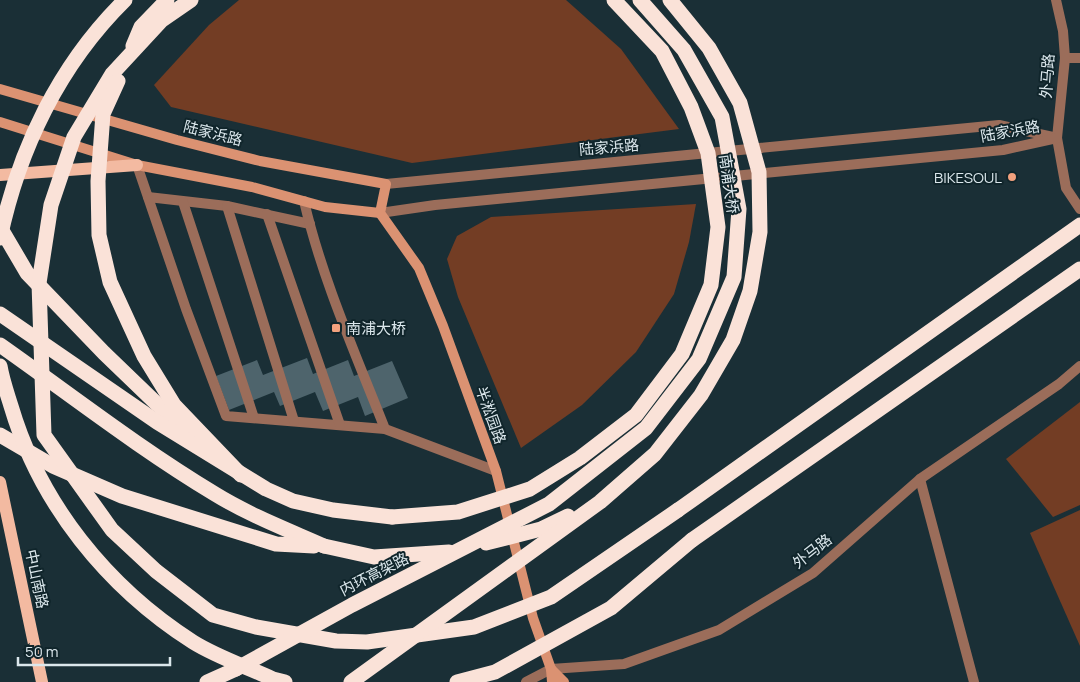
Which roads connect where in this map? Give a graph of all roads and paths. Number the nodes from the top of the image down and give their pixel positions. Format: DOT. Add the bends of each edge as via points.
graph roads {
  1 [pos="125,0"];
  2 [pos="167,0"];
  3 [pos="191,0"];
  4 [pos="614,0"];
  5 [pos="640,0"];
  6 [pos="670,0"];
  7 [pos="1056,0"];
  8 [pos="1065,58"];
  9 [pos="1080,58"];
  10 [pos="0,89"];
  11 [pos="0,122"];
  12 [pos="1057,138"];
  13 [pos="137,165"];
  14 [pos="0,175"];
  15 [pos="386,184"];
  16 [pos="148,197"];
  17 [pos="304,201"];
  18 [pos="182,202"];
  19 [pos="227,206"];
  20 [pos="1080,209"];
  21 [pos="380,213"];
  22 [pos="267,214"];
  23 [pos="310,224"];
  24 [pos="1080,225"];
  25 [pos="0,227"];
  26 [pos="0,238"];
  27 [pos="1080,269"];
  28 [pos="0,314"];
  29 [pos="0,345"];
  30 [pos="0,366"];
  31 [pos="1080,366"];
  32 [pos="254,418"];
  33 [pos="294,421"];
  34 [pos="340,424"];
  35 [pos="385,429"];
  36 [pos="0,435"];
  37 [pos="496,471"];
  38 [pos="241,475"];
  39 [pos="920,479"];
  40 [pos="0,482"];
  41 [pos="600,502"];
  42 [pos="549,504"];
  43 [pos="324,546"];
  44 [pos="236,669"];
  45 [pos="551,669"];
  46 [pos="42,682"];
  47 [pos="207,682"];
  48 [pos="220,682"];
  49 [pos="285,682"];
  50 [pos="351,682"];
  51 [pos="457,682"];
  52 [pos="526,682"];
  53 [pos="552,682"];
  54 [pos="564,682"];
  55 [pos="974,682"];
  1 -- 26 [label="highway, bridge" via="106,19 60,80 30,139 9,196"];
  2 -- 38 [label="highway, 南浦大桥, bridge" via="141,27 104,114 98,181 100,235 110,282 144,356 174,405"];
  3 -- 24 [label="highway, bridge" via="162,20 112,74 74,137 56,188 39,283 44,435 112,530 156,571 213,614 256,627 336,641 367,642 474,627 551,597"];
  4 -- 38 [label="highway, 南浦大桥, bridge" via="662,51 691,107 708,153 718,227 711,285 682,354 636,415 580,458 530,489 458,512 392,517 333,510 293,500"];
  5 -- 42 [label="highway, 南浦大桥, bridge" via="684,50 722,117 739,209 734,277 699,359 646,428"];
  6 -- 41 [label="highway, 南浦大桥, bridge" via="709,48 740,103 759,172 760,232 750,291 733,340 701,395 656,454"];
  7 -- 8 [label="street, 外马路"];
  8 -- 9 [label="street"];
  8 -- 12 [label="street, 外马路"];
  10 -- 15 [label="main road, 陆家浜路" via="177,140"];
  11 -- 13 [label="main road, 陆家浜路"];
  12 -- 15 [label="street, 陆家浜路" via="999,125"];
  12 -- 20 [label="street, 外马路" via="1066,188"];
  12 -- 21 [label="street, 陆家浜路" via="1003,150"];
  13 -- 14 [label="main road"];
  13 -- 16 [label="street"];
  13 -- 17 [label="main road, 陆家浜路" via="252,187"];
  15 -- 21 [label="main road"];
  16 -- 18 [label="street"];
  16 -- 32 [label="street" via="226,416"];
  17 -- 21 [label="main road, 陆家浜路" via="325,208"];
  17 -- 23 [label="street"];
  18 -- 19 [label="street"];
  18 -- 32 [label="street"];
  19 -- 22 [label="street"];
  19 -- 33 [label="street"];
  21 -- 37 [label="main road, 半淞园路" via="419,268 444,326"];
  22 -- 23 [label="street"];
  22 -- 34 [label="street"];
  23 -- 35 [label="street"];
  25 -- 38 [label="highway, bridge" via="27,273 104,353 158,405"];
  27 -- 51 [label="highway, bridge" via="692,540 611,608 495,672"];
  28 -- 38 [label="highway, bridge" via="157,422"];
  29 -- 43 [label="highway, bridge" via="216,495"];
  30 -- 49 [label="highway, bridge" via="17,426 42,484 76,537 126,591 194,642"];
  31 -- 39 [label="street, 外马路"];
  32 -- 33 [label="street"];
  33 -- 34 [label="street"];
  34 -- 35 [label="street"];
  35 -- 37 [label="street"];
  36 -- 43 [label="highway, bridge" via="53,466 122,496 276,544"];
  37 -- 45 [label="main road, 半淞园路" via="532,618"];
  39 -- 45 [label="street, 外马路" via="813,573 719,630 624,664"];
  39 -- 55 [label="street"];
  40 -- 46 [label="main road, 中山南路"];
  41 -- 43 [label="highway, bridge" via="542,529 445,553 374,557"];
  41 -- 50 [label="highway, 南浦大桥, bridge"];
  42 -- 44 [label="highway, 内环高架路, bridge" via="352,605"];
  44 -- 47 [label="highway"];
  44 -- 48 [label="highway, 内环高架路"];
  45 -- 52 [label="street, 外马路"];
  45 -- 53 [label="main road, 半淞园路"];
  45 -- 54 [label="main road, 半淞园路"];
}
